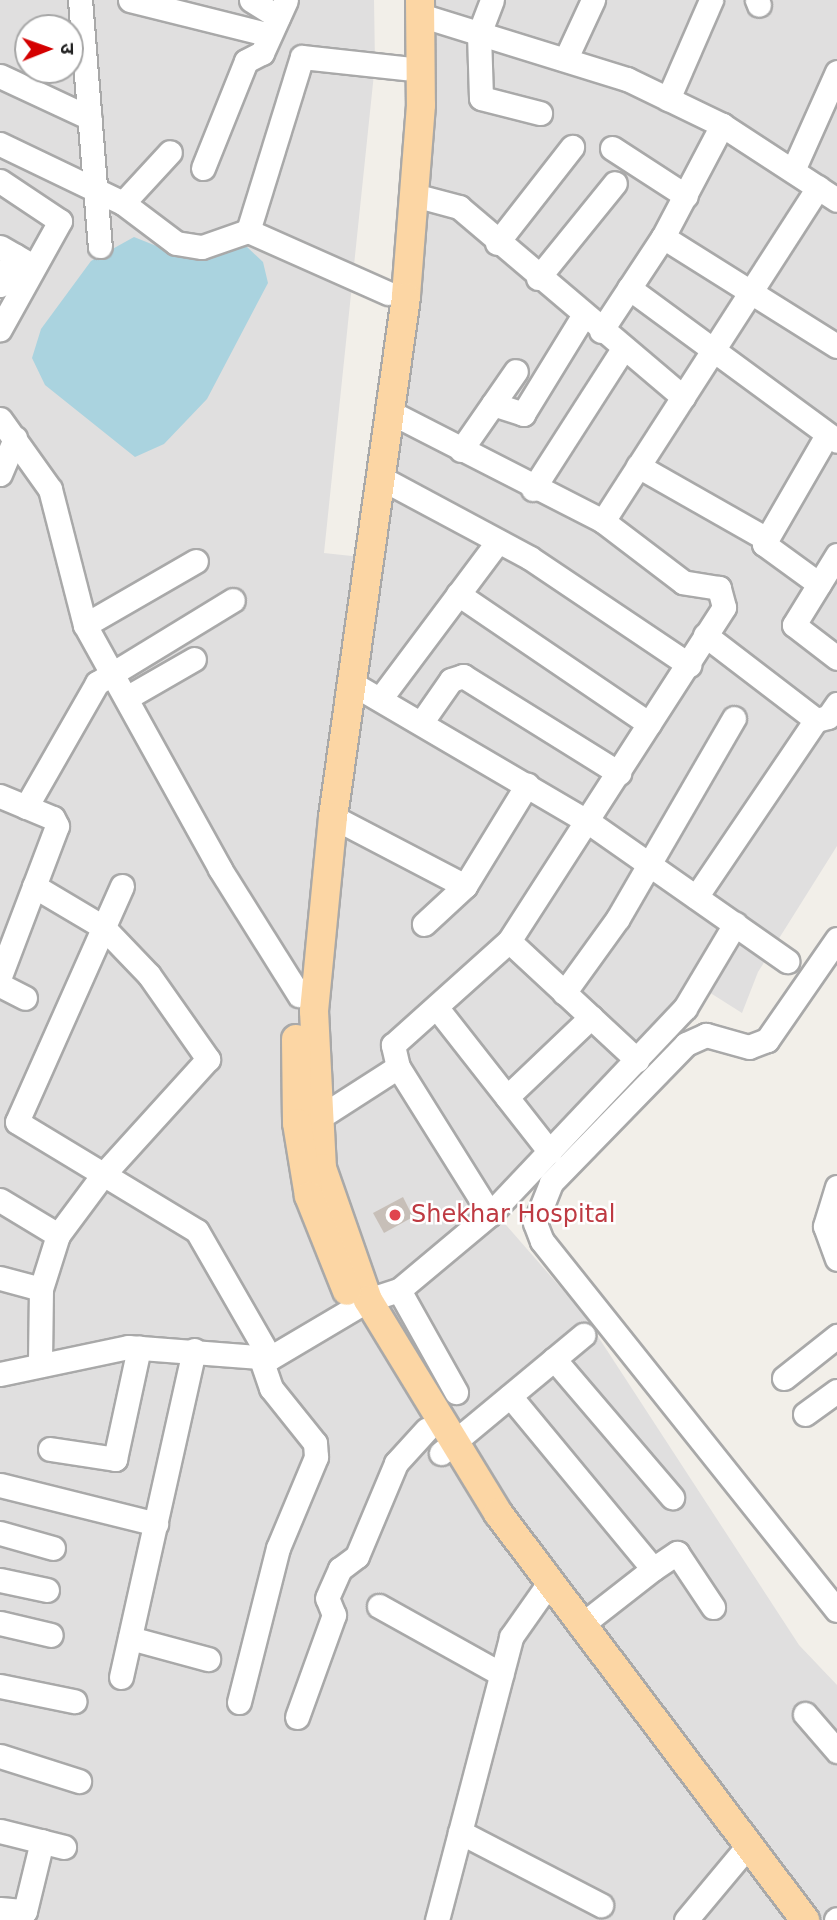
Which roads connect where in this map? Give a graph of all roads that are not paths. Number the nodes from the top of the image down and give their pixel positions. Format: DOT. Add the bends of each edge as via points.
graph roads {
  1 [pos="59,0"];
  2 [pos="130,0"];
  3 [pos="251,0"];
  4 [pos="492,0"];
  5 [pos="593,0"];
  6 [pos="710,0"];
  7 [pos="81,4"];
  8 [pos="415,5"];
  9 [pos="278,17"];
  10 [pos="479,34"];
  11 [pos="567,56"];
  12 [pos="404,68"];
  13 [pos="837,72"];
  14 [pos="0,76"];
  15 [pos="668,99"];
  16 [pos="540,113"];
  17 [pos="90,117"];
  18 [pos="722,125"];
  19 [pos="0,144"];
  20 [pos="572,146"];
  21 [pos="612,149"];
  22 [pos="170,152"];
  23 [pos="203,168"];
  24 [pos="794,168"];
  25 [pos="0,181"];
  26 [pos="615,183"];
  27 [pos="818,187"];
  28 [pos="95,193"];
  29 [pos="414,195"];
  30 [pos="686,196"];
  31 [pos="837,200"];
  32 [pos="123,203"];
  33 [pos="248,230"];
  34 [pos="663,237"];
  35 [pos="497,243"];
  36 [pos="100,246"];
  37 [pos="16,257"];
  38 [pos="538,278"];
  39 [pos="0,285"];
  40 [pos="629,288"];
  41 [pos="388,293"];
  42 [pos="751,296"];
  43 [pos="592,323"];
  44 [pos="0,329"];
  45 [pos="837,346"];
  46 [pos="623,349"];
  47 [pos="715,355"];
  48 [pos="516,371"];
  49 [pos="683,397"];
  50 [pos="493,404"];
  51 [pos="390,412"];
  52 [pos="0,419"];
  53 [pos="15,438"];
  54 [pos="832,438"];
  55 [pos="461,450"];
  56 [pos="638,466"];
  57 [pos="0,474"];
  58 [pos="381,478"];
  59 [pos="533,489"];
  60 [pos="603,521"];
  61 [pos="765,538"];
  62 [pos="498,541"];
  63 [pos="837,555"];
  64 [pos="196,561"];
  65 [pos="819,584"];
  66 [pos="458,594"];
  67 [pos="233,600"];
  68 [pos="85,625"];
  69 [pos="705,635"];
  70 [pos="194,659"];
  71 [pos="837,659"];
  72 [pos="689,665"];
  73 [pos="113,671"];
  74 [pos="353,684"];
  75 [pos="128,697"];
  76 [pos="380,699"];
  77 [pos="837,704"];
  78 [pos="734,718"];
  79 [pos="816,720"];
  80 [pos="421,723"];
  81 [pos="649,724"];
  82 [pos="619,773"];
  83 [pos="527,785"];
  84 [pos="0,796"];
  85 [pos="26,807"];
  86 [pos="333,817"];
  87 [pos="590,823"];
  88 [pos="648,864"];
  89 [pos="34,886"];
  90 [pos="122,886"];
  91 [pos="465,886"];
  92 [pos="696,897"];
  93 [pos="424,924"];
  94 [pos="735,925"];
  95 [pos="103,927"];
  96 [pos="837,939"];
  97 [pos="509,941"];
  98 [pos="788,961"];
  99 [pos="0,976"];
  100 [pos="0,985"];
  101 [pos="564,993"];
  102 [pos="299,995"];
  103 [pos="25,998"];
  104 [pos="437,1008"];
  105 [pos="591,1017"];
  106 [pos="637,1060"];
  107 [pos="398,1068"];
  108 [pos="507,1097"];
  109 [pos="317,1119"];
  110 [pos="550,1152"];
  111 [pos="102,1176"];
  112 [pos="837,1187"];
  113 [pos="0,1200"];
  114 [pos="490,1214"];
  115 [pos="58,1235"];
  116 [pos="837,1259"];
  117 [pos="0,1278"];
  118 [pos="41,1289"];
  119 [pos="399,1290"];
  120 [pos="361,1304"];
  121 [pos="583,1335"];
  122 [pos="837,1336"];
  123 [pos="139,1348"];
  124 [pos="194,1350"];
  125 [pos="266,1358"];
  126 [pos="554,1359"];
  127 [pos="40,1364"];
  128 [pos="0,1374"];
  129 [pos="784,1378"];
  130 [pos="837,1391"];
  131 [pos="456,1392"];
  132 [pos="510,1395"];
  133 [pos="805,1414"];
  134 [pos="441,1442"];
  135 [pos="50,1449"];
  136 [pos="0,1485"];
  137 [pos="672,1497"];
  138 [pos="156,1524"];
  139 [pos="0,1532"];
  140 [pos="53,1548"];
  141 [pos="653,1569"];
  142 [pos="0,1580"];
  143 [pos="543,1589"];
  144 [pos="47,1590"];
  145 [pos="379,1605"];
  146 [pos="713,1607"];
  147 [pos="837,1610"];
  148 [pos="0,1623"];
  149 [pos="580,1626"];
  150 [pos="51,1635"];
  151 [pos="130,1639"];
  152 [pos="208,1659"];
  153 [pos="500,1674"];
  154 [pos="121,1677"];
  155 [pos="0,1686"];
  156 [pos="74,1701"];
  157 [pos="239,1702"];
  158 [pos="805,1714"];
  159 [pos="297,1717"];
  160 [pos="837,1751"];
  161 [pos="0,1756"];
  162 [pos="680,1776"];
  163 [pos="79,1781"];
  164 [pos="0,1830"];
  165 [pos="460,1832"];
  166 [pos="42,1841"];
  167 [pos="64,1847"];
  168 [pos="740,1854"];
  169 [pos="601,1905"];
  170 [pos="0,1909"];
  171 [pos="437,1920"];
  172 [pos="686,1920"];
  173 [pos="782,1920"];
  174 [pos="805,1920"];
  1 -- 7 [label="street"];
  2 -- 9 [label="street"];
  3 -- 9 [label="street"];
  4 -- 10 [label="street"];
  5 -- 11 [label="street"];
  6 -- 15 [label="street"];
  7 -- 17 [label="street"];
  8 -- 10 [label="street"];
  8 -- 12 [label="main road"];
  8 -- 29 [label="main road"];
  9 -- 23 [label="street" via="262,53 246,61"];
  10 -- 11 [label="street"];
  10 -- 16 [label="street" via="481,98"];
  11 -- 15 [label="street"];
  12 -- 33 [label="street" via="302,57"];
  12 -- 41 [label="main road"];
  13 -- 24 [label="street"];
  14 -- 17 [label="street"];
  15 -- 18 [label="street"];
  17 -- 28 [label="street"];
  18 -- 24 [label="street"];
  18 -- 30 [label="street"];
  19 -- 28 [label="street"];
  20 -- 35 [label="street"];
  21 -- 30 [label="street"];
  22 -- 32 [label="street"];
  24 -- 27 [label="street"];
  25 -- 37 [label="street" via="60,217"];
  26 -- 38 [label="street"];
  27 -- 31 [label="street"];
  27 -- 42 [label="street"];
  28 -- 32 [label="street"];
  28 -- 36 [label="street"];
  29 -- 35 [label="street" via="459,207"];
  29 -- 51 [label="main road"];
  30 -- 34 [label="street"];
  32 -- 33 [label="street" via="162,236 191,248"];
  33 -- 41 [label="street"];
  34 -- 40 [label="street"];
  34 -- 42 [label="street"];
  35 -- 38 [label="street"];
  37 -- 39 [label="street"];
  37 -- 44 [label="street"];
  38 -- 43 [label="street"];
  40 -- 43 [label="street"];
  40 -- 47 [label="street"];
  41 -- 102 [label="main road" via="305,901"];
  42 -- 45 [label="street"];
  42 -- 47 [label="street"];
  43 -- 46 [label="street"];
  43 -- 50 [label="street" via="523,414"];
  46 -- 49 [label="street"];
  46 -- 59 [label="street"];
  47 -- 49 [label="street"];
  47 -- 54 [label="street"];
  48 -- 50 [label="street"];
  49 -- 56 [label="street"];
  50 -- 55 [label="street"];
  51 -- 55 [label="street"];
  51 -- 58 [label="main road"];
  52 -- 53 [label="street"];
  53 -- 57 [label="street"];
  53 -- 68 [label="street" via="50,489"];
  54 -- 61 [label="street"];
  55 -- 59 [label="street"];
  56 -- 60 [label="street"];
  56 -- 61 [label="street"];
  58 -- 62 [label="street"];
  58 -- 74 [label="main road"];
  59 -- 60 [label="street"];
  60 -- 69 [label="street" via="682,582 725,593 724,607"];
  61 -- 65 [label="street" via="768,550"];
  62 -- 66 [label="street"];
  62 -- 72 [label="street"];
  63 -- 65 [label="street"];
  64 -- 68 [label="street"];
  65 -- 71 [label="street" via="794,625"];
  66 -- 76 [label="street"];
  66 -- 81 [label="street"];
  67 -- 73 [label="street"];
  68 -- 73 [label="street"];
  69 -- 72 [label="street"];
  69 -- 79 [label="street"];
  70 -- 75 [label="street"];
  72 -- 81 [label="street"];
  73 -- 75 [label="street"];
  73 -- 85 [label="street" via="86,694"];
  74 -- 76 [label="street"];
  74 -- 86 [label="main road"];
  75 -- 102 [label="street" via="220,869"];
  76 -- 80 [label="street"];
  77 -- 79 [label="street" via="828,717"];
  78 -- 88 [label="street"];
  79 -- 92 [label="street"];
  80 -- 82 [label="street" via="451,680 463,676"];
  80 -- 83 [label="street"];
  81 -- 82 [label="street"];
  82 -- 87 [label="street"];
  83 -- 87 [label="street"];
  83 -- 91 [label="street"];
  84 -- 85 [label="street"];
  85 -- 89 [label="street" via="56,821"];
  86 -- 91 [label="street"];
  86 -- 109 [label="main road" via="314,1011"];
  87 -- 88 [label="street"];
  87 -- 97 [label="street"];
  88 -- 92 [label="street"];
  88 -- 101 [label="street"];
  89 -- 95 [label="street"];
  89 -- 99 [label="street"];
  90 -- 95 [label="street"];
  91 -- 93 [label="street"];
  92 -- 94 [label="street"];
  94 -- 98 [label="street"];
  94 -- 106 [label="street" via="705,981"];
  95 -- 111 [label="street" via="17,1119"];
  95 -- 111 [label="street" via="149,975 208,1059"];
  96 -- 147 [label="street" via="767,1040 749,1047 706,1035 686,1044 551,1183 535,1223 542,1241"];
  97 -- 101 [label="street"];
  97 -- 104 [label="street"];
  100 -- 103 [label="street"];
  101 -- 105 [label="street"];
  102 -- 120 [label="main road" via="295,1081 309,1196"];
  104 -- 107 [label="street" via="393,1045"];
  104 -- 108 [label="street"];
  105 -- 106 [label="street"];
  105 -- 108 [label="street"];
  106 -- 110 [label="street"];
  107 -- 109 [label="street"];
  107 -- 114 [label="street"];
  108 -- 110 [label="street"];
  109 -- 120 [label="main road" via="321,1168"];
  110 -- 114 [label="street"];
  111 -- 115 [label="street"];
  111 -- 125 [label="street" via="197,1231"];
  112 -- 116 [label="street" via="825,1226"];
  113 -- 115 [label="street"];
  114 -- 119 [label="street"];
  115 -- 118 [label="street"];
  117 -- 118 [label="street"];
  118 -- 127 [label="street"];
  119 -- 120 [label="street"];
  119 -- 131 [label="street"];
  120 -- 125 [label="street"];
  120 -- 134 [label="main road"];
  121 -- 126 [label="street"];
  122 -- 129 [label="street"];
  123 -- 124 [label="street"];
  123 -- 127 [label="street"];
  123 -- 135 [label="street" via="114,1459"];
  124 -- 125 [label="street"];
  124 -- 138 [label="street"];
  125 -- 157 [label="street" via="271,1388 315,1443 316,1457 278,1548"];
  126 -- 132 [label="street"];
  126 -- 137 [label="street"];
  127 -- 128 [label="street"];
  130 -- 133 [label="street"];
  132 -- 134 [label="street"];
  132 -- 141 [label="street"];
  134 -- 143 [label="main road"];
  134 -- 159 [label="street" via="396,1463 357,1556 340,1569 327,1598 334,1615"];
  136 -- 138 [label="street"];
  138 -- 151 [label="street"];
  139 -- 140 [label="street"];
  141 -- 146 [label="street" via="677,1553"];
  141 -- 149 [label="street"];
  142 -- 144 [label="street"];
  143 -- 149 [label="main road"];
  143 -- 153 [label="street" via="518,1621"];
  143 -- 162 [label="main road"];
  145 -- 153 [label="street"];
  148 -- 150 [label="street"];
  149 -- 162 [label="main road"];
  151 -- 152 [label="street"];
  151 -- 154 [label="street"];
  153 -- 165 [label="street"];
  155 -- 156 [label="street"];
  158 -- 160 [label="street"];
  161 -- 163 [label="street"];
  162 -- 168 [label="main road"];
  164 -- 166 [label="street"];
  165 -- 169 [label="street"];
  165 -- 171 [label="street"];
  166 -- 167 [label="street"];
  166 -- 170 [label="street" via="25,1911"];
  168 -- 172 [label="street"];
  168 -- 173 [label="main road"];
  168 -- 174 [label="main road"];
}
